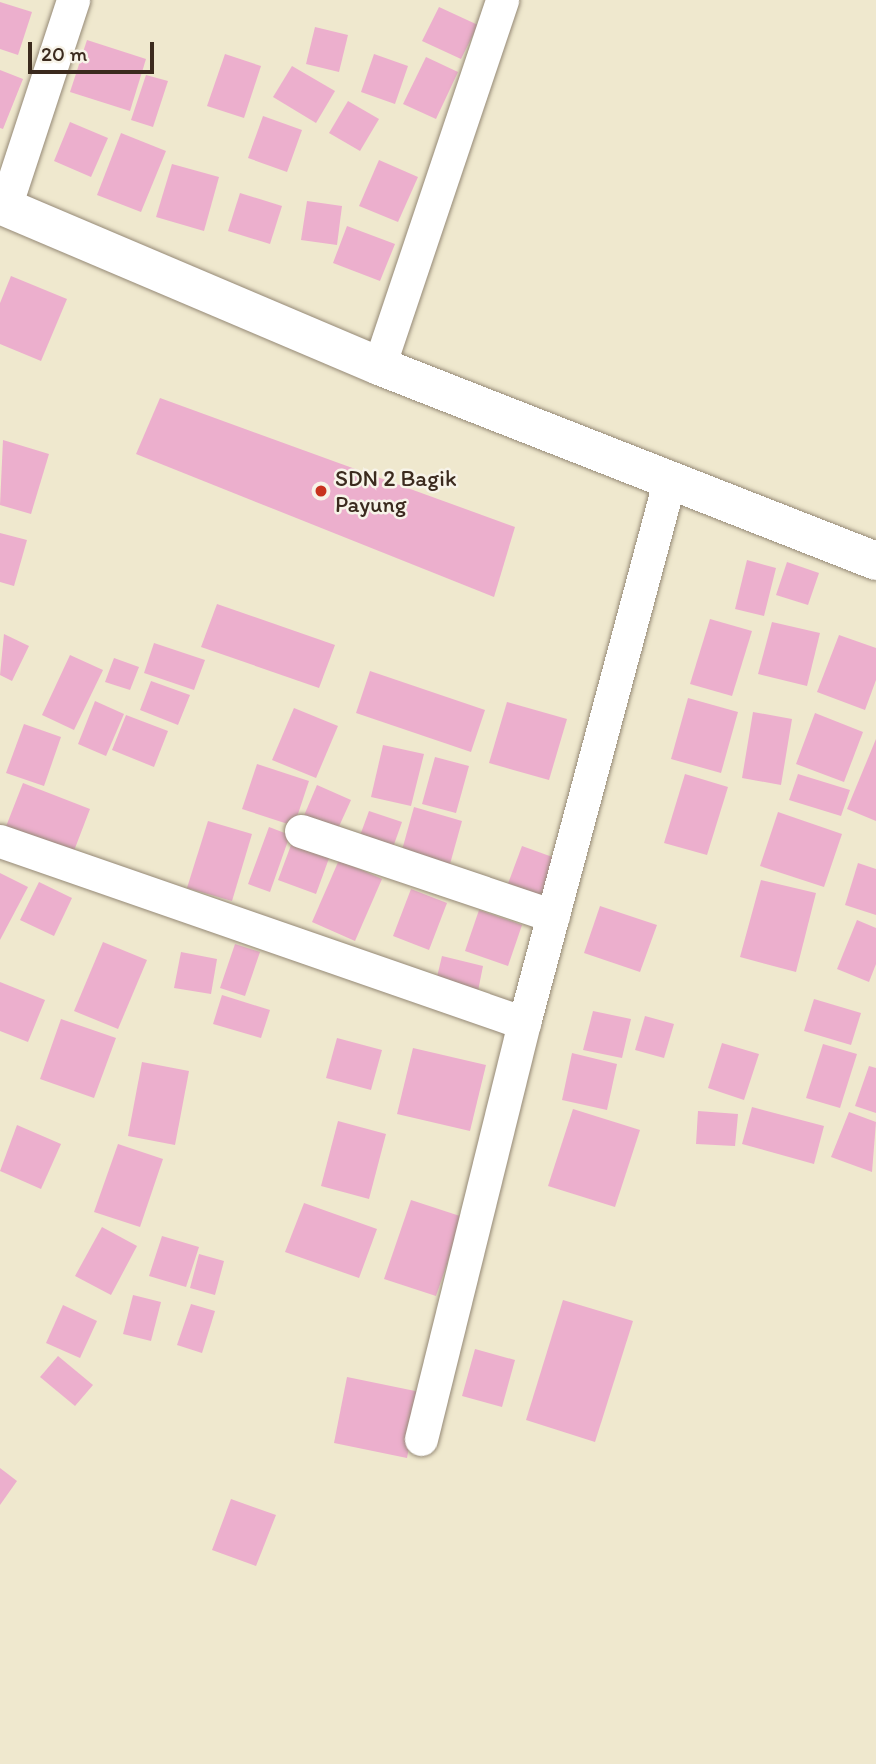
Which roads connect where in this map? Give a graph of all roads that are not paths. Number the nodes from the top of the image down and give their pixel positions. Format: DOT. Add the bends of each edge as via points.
graph roads {
  1 [pos="74,0"];
  2 [pos="502,0"];
  3 [pos="2,206"];
  4 [pos="379,366"];
  5 [pos="669,482"];
  6 [pos="876,561"];
  7 [pos="301,831"];
  8 [pos="0,841"];
  9 [pos="553,916"];
  10 [pos="524,1023"];
  11 [pos="421,1439"];
  1 -- 3 [label="street"];
  2 -- 4 [label="street"];
  3 -- 4 [label="street"];
  4 -- 5 [label="street"];
  5 -- 6 [label="street"];
  5 -- 9 [label="street"];
  7 -- 9 [label="street"];
  8 -- 10 [label="street"];
  9 -- 10 [label="street"];
  10 -- 11 [label="street"];
}
